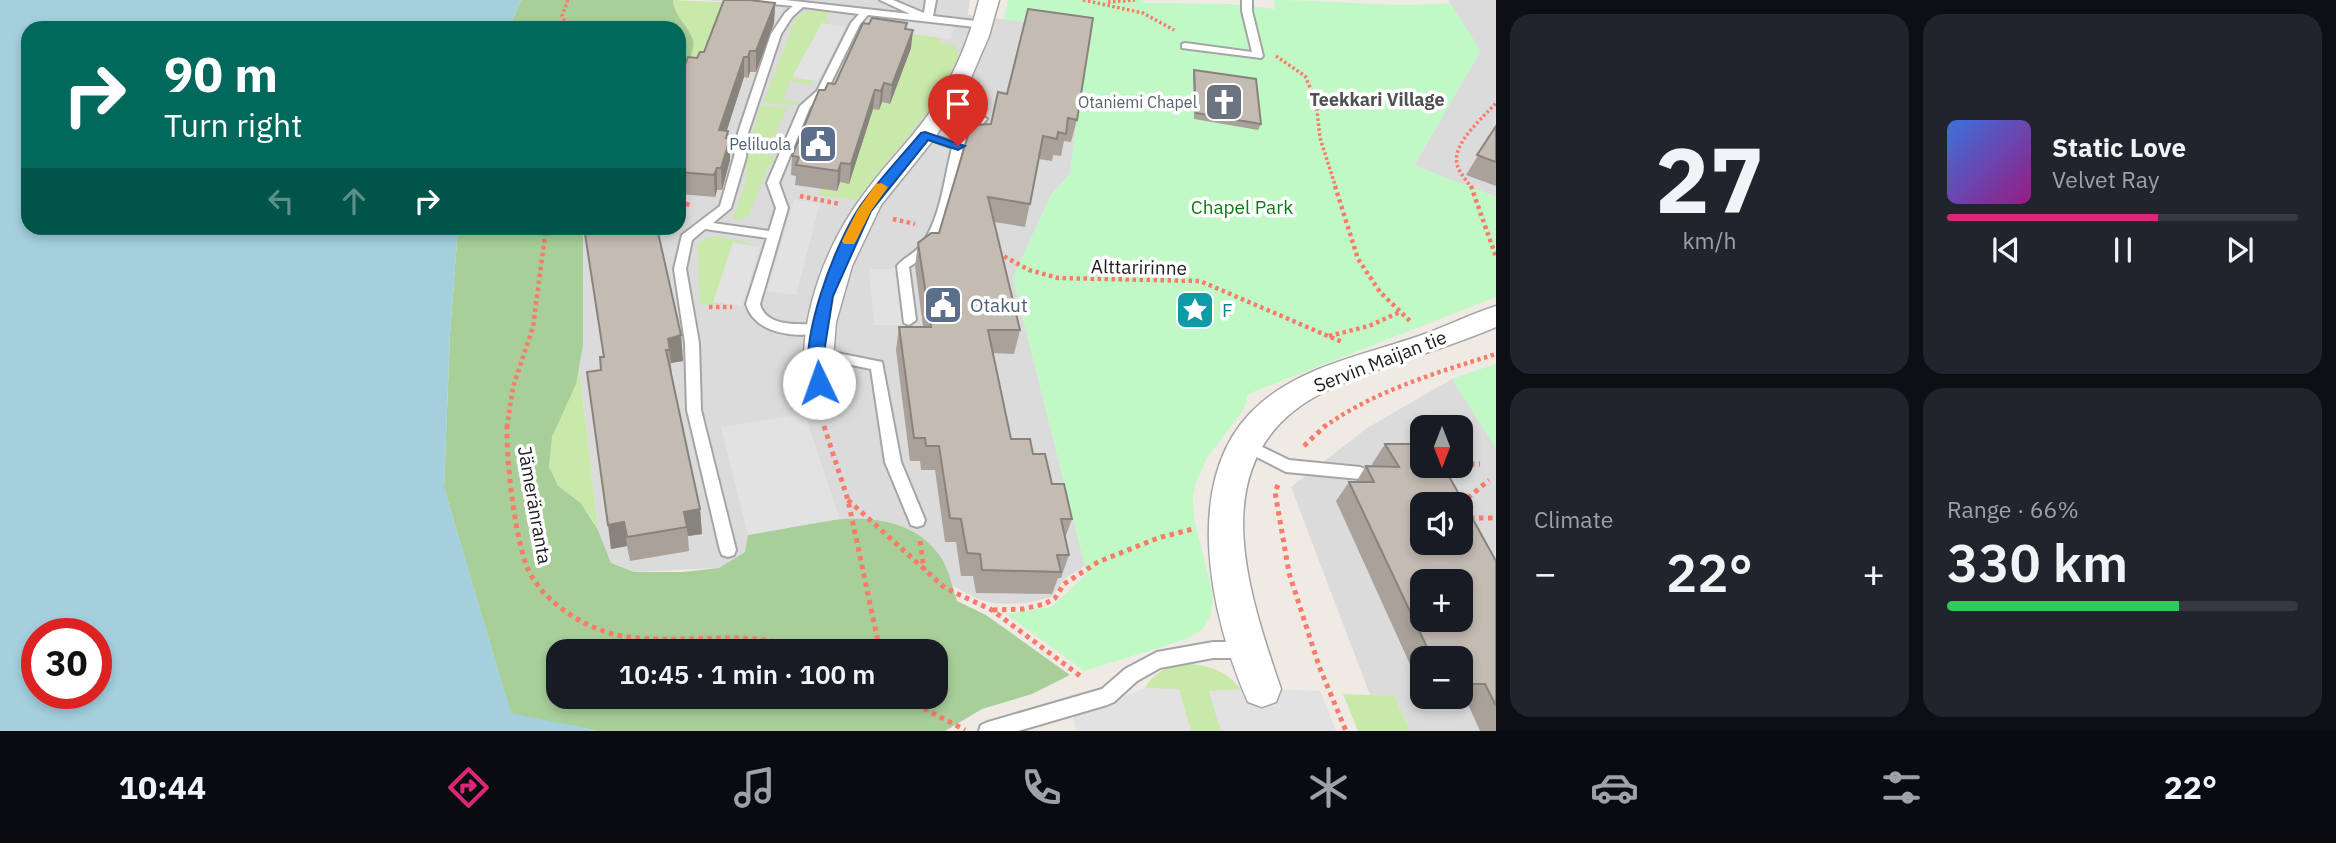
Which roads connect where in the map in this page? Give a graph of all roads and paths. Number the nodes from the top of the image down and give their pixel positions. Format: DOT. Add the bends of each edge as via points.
graph roads {
  1 [pos="568,0"];
  2 [pos="761,0"];
  3 [pos="885,0"];
  4 [pos="931,0"];
  5 [pos="989,0"];
  6 [pos="1083,0"];
  7 [pos="1135,0"];
  8 [pos="1247,0"];
  9 [pos="1101,2"];
  10 [pos="800,5"];
  11 [pos="866,11"];
  12 [pos="928,18"];
  13 [pos="564,21"];
  14 [pos="984,25"];
  15 [pos="1185,46"];
  16 [pos="1257,46"];
  17 [pos="1496,103"];
  18 [pos="982,119"];
  19 [pos="925,135"];
  20 [pos="958,146"];
  21 [pos="702,225"];
  22 [pos="544,235"];
  23 [pos="773,235"];
  24 [pos="987,247"];
  25 [pos="1496,257"];
  26 [pos="701,307"];
  27 [pos="729,307"];
  28 [pos="1400,312"];
  29 [pos="1496,316"];
  30 [pos="909,320"];
  31 [pos="1328,336"];
  32 [pos="818,341"];
  33 [pos="1432,342"];
  34 [pos="1496,354"];
  35 [pos="1379,357"];
  36 [pos="822,411"];
  37 [pos="1243,443"];
  38 [pos="1474,464"];
  39 [pos="1480,464"];
  40 [pos="1286,466"];
  41 [pos="1360,473"];
  42 [pos="1489,480"];
  43 [pos="1473,494"];
  44 [pos="848,500"];
  45 [pos="1473,518"];
  46 [pos="1496,518"];
  47 [pos="917,520"];
  48 [pos="1225,521"];
  49 [pos="728,550"];
  50 [pos="992,610"];
  51 [pos="754,639"];
  52 [pos="877,639"];
  53 [pos="1249,650"];
  54 [pos="1262,690"];
  55 [pos="1107,696"];
  56 [pos="925,709"];
  57 [pos="967,731"];
  58 [pos="988,731"];
  59 [pos="1346,731"];
  1 -- 13 [label="path"];
  2 -- 10 [label="lane"];
  3 -- 12 [label="lane"];
  4 -- 12 [label="lane"];
  5 -- 14 [label="street"];
  6 -- 9 [label="path"];
  7 -- 9 [label="path"];
  8 -- 16 [label="lane"];
  9 -- 15 [label="path" via="1164,22"];
  10 -- 11 [label="lane"];
  10 -- 21 [label="lane" via="776,34 743,133 725,208"];
  11 -- 12 [label="lane"];
  11 -- 23 [label="lane" via="821,93 805,106 773,183 782,208"];
  12 -- 14 [label="lane"];
  14 -- 19 [label="street" via="957,89"];
  15 -- 16 [label="lane" via="1258,56"];
  16 -- 28 [label="path" via="1305,76 1316,101 1320,138 1358,259"];
  17 -- 25 [label="path" via="1460,145 1456,159 1475,193"];
  18 -- 20 [label="lane"];
  19 -- 20 [label="lane"];
  19 -- 32 [label="street" via="864,211 832,279"];
  20 -- 30 [label="lane" via="937,228 920,254 903,266"];
  21 -- 23 [label="lane"];
  21 -- 49 [label="lane" via="686,238 680,269 692,343 694,410"];
  22 -- 51 [label="path, Jämeränranta" via="530,343 511,394 507,434 521,542 530,575 550,598 601,633"];
  23 -- 32 [label="lane" via="753,310 765,322"];
  24 -- 31 [label="path, Alttaririnne" via="1029,270 1058,278 1200,281"];
  26 -- 27 [label="path"];
  28 -- 31 [label="path"];
  28 -- 33 [label="path"];
  29 -- 33 [label="street, Servin Maijan tie"];
  31 -- 35 [label="path, Alttaririnne"];
  32 -- 36 [label="street"];
  32 -- 47 [label="lane" via="877,365 893,462"];
  33 -- 35 [label="street, Servin Maijan tie"];
  34 -- 40 [label="path" via="1363,401 1320,427"];
  35 -- 37 [label="street, Servin Maijan tie" via="1285,401"];
  36 -- 44 [label="path"];
  37 -- 40 [label="lane"];
  37 -- 48 [label="street, Servin Maijan tie" via="1234,464"];
  38 -- 39 [label="path"];
  40 -- 41 [label="lane"];
  40 -- 59 [label="path" via="1275,492 1289,573"];
  42 -- 43 [label="path"];
  44 -- 50 [label="path" via="946,588"];
  44 -- 52 [label="path"];
  45 -- 46 [label="path"];
  48 -- 50 [label="path" via="1125,549 1081,572 1045,604"];
  48 -- 53 [label="street, Servin Maijan tie" via="1225,549"];
  50 -- 55 [label="path"];
  53 -- 54 [label="street, Servin Maijan tie"];
  53 -- 55 [label="lane" via="1213,650 1157,660"];
  55 -- 58 [label="lane"];
  56 -- 57 [label="path"];
}
